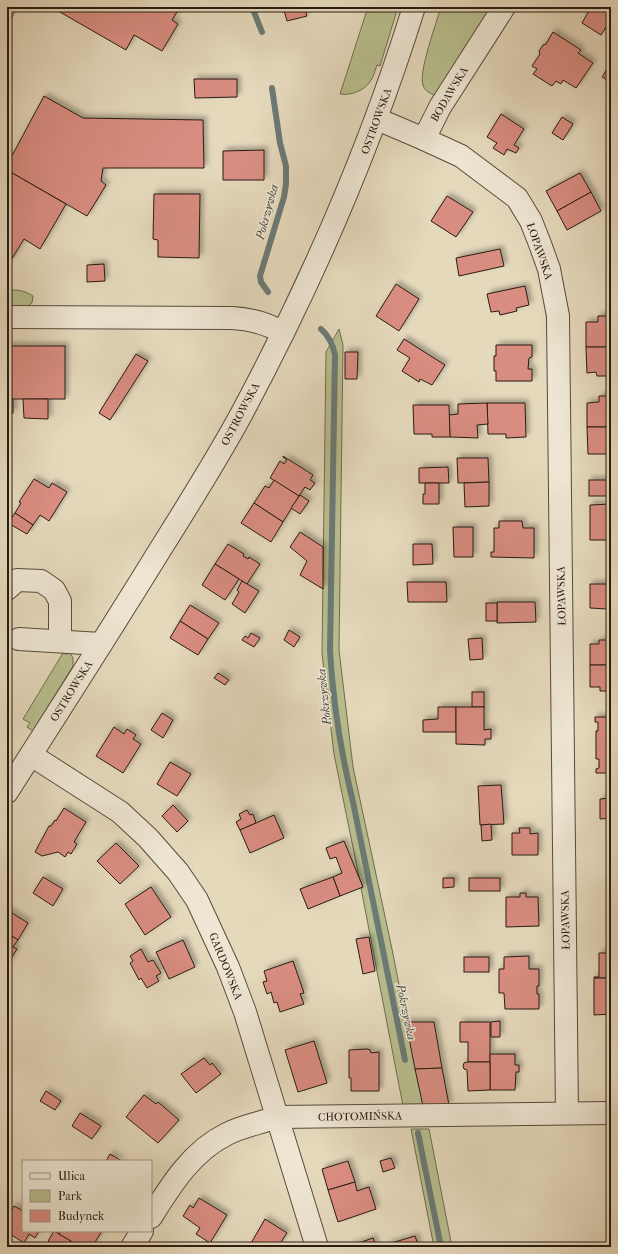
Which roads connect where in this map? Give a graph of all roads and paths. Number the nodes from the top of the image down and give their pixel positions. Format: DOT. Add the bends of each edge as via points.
graph roads {
  1 [pos="414,7"];
  2 [pos="504,7"];
  3 [pos="377,119"];
  4 [pos="424,139"];
  5 [pos="7,317"];
  6 [pos="283,333"];
  7 [pos="7,589"];
  8 [pos="19,640"];
  9 [pos="60,641"];
  10 [pos="101,644"];
  11 [pos="31,755"];
  12 [pos="7,792"];
  13 [pos="567,1113"];
  14 [pos="611,1113"];
  15 [pos="277,1118"];
  16 [pos="152,1216"];
  17 [pos="141,1232"];
  18 [pos="132,1247"];
  19 [pos="317,1247"];
  1 -- 3 [label="street, OSTROWSKA"];
  2 -- 4 [label="street, BODAWSKA" via="440,107"];
  3 -- 4 [label="street"];
  3 -- 6 [label="street, OSTROWSKA" via="334,225"];
  4 -- 13 [label="street, ŁOPAWSKA" via="461,156 517,198 531,220 549,269 558,316"];
  5 -- 6 [label="street" via="232,318 256,321"];
  6 -- 10 [label="street, OSTROWSKA" via="242,413 204,479"];
  7 -- 9 [label="street" via="17,580 41,582 54,590 60,601"];
  8 -- 9 [label="street"];
  9 -- 10 [label="street"];
  10 -- 11 [label="street, OSTROWSKA"];
  11 -- 12 [label="street, OSTROWSKA"];
  11 -- 15 [label="street, GARDOWSKA" via="120,812 148,838 178,872 197,900 245,1012"];
  13 -- 14 [label="street, CHOTOMIŃSKA"];
  13 -- 15 [label="street, CHOTOMIŃSKA"];
  15 -- 16 [label="street, CHOTOMIŃSKA" via="228,1133 208,1144 185,1168"];
  15 -- 19 [label="street, GARDOWSKA"];
  17 -- 18 [label="street"];
}
